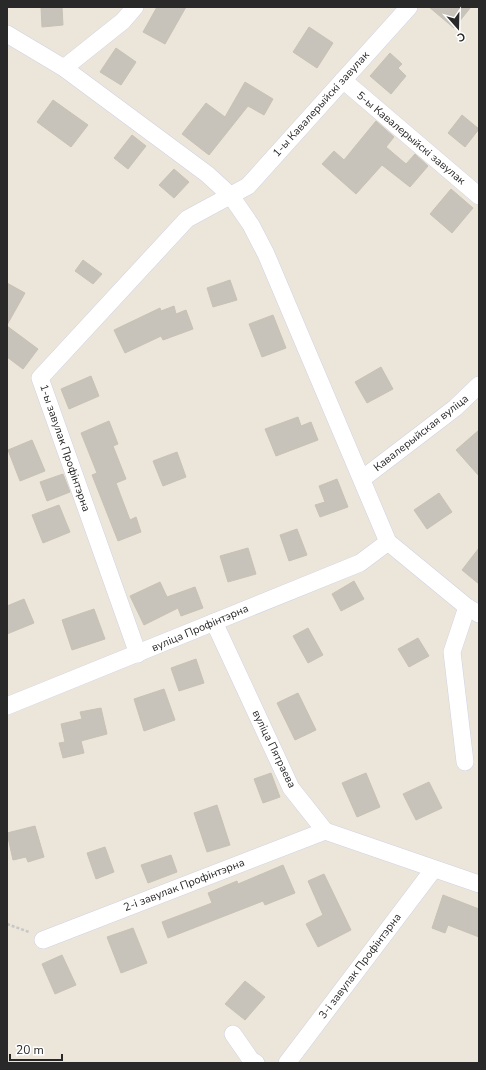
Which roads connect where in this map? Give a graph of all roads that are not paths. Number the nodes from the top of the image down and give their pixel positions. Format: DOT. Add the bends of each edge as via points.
graph roads {
  1 [pos="135,7"];
  2 [pos="409,7"];
  3 [pos="7,34"];
  4 [pos="64,68"];
  5 [pos="342,80"];
  6 [pos="231,196"];
  7 [pos="479,196"];
  8 [pos="479,385"];
  9 [pos="362,479"];
  10 [pos="388,542"];
  11 [pos="473,611"];
  12 [pos="214,622"];
  13 [pos="138,654"];
  14 [pos="7,706"];
  15 [pos="464,762"];
  16 [pos="325,831"];
  17 [pos="433,870"];
  18 [pos="479,884"];
  19 [pos="43,940"];
  20 [pos="233,1034"];
  21 [pos="256,1063"];
  22 [pos="287,1063"];
  1 -- 4 [label="street" via="124,21"];
  2 -- 5 [label="street, 1-ы Кавалерыйскі завулак"];
  3 -- 4 [label="street"];
  4 -- 6 [label="street" via="207,174"];
  5 -- 6 [label="street, 1-ы Кавалерыйскі завулак" via="248,186"];
  5 -- 7 [label="street, 5-ы Кавалерыйскі завулак"];
  6 -- 9 [label="street" via="251,225 266,254"];
  6 -- 13 [label="street, 1-ы завулак Профінтэрна" via="187,219 40,378"];
  8 -- 9 [label="street, Кавалерыйская вуліца" via="455,408"];
  9 -- 10 [label="street"];
  10 -- 11 [label="street"];
  10 -- 12 [label="street, вуліца Профінтэрна" via="360,563"];
  11 -- 15 [label="street" via="452,652"];
  12 -- 13 [label="street, вуліца Профінтэрна"];
  12 -- 16 [label="street, вуліца Пятраева" via="291,788"];
  13 -- 14 [label="street, вуліца Профінтэрна"];
  16 -- 17 [label="street"];
  16 -- 19 [label="street, 2-і завулак Профінтэрна"];
  17 -- 18 [label="street"];
  17 -- 22 [label="street, 3-і завулак Профінтэрна"];
  20 -- 21 [label="street" via="251,1060"];
}
